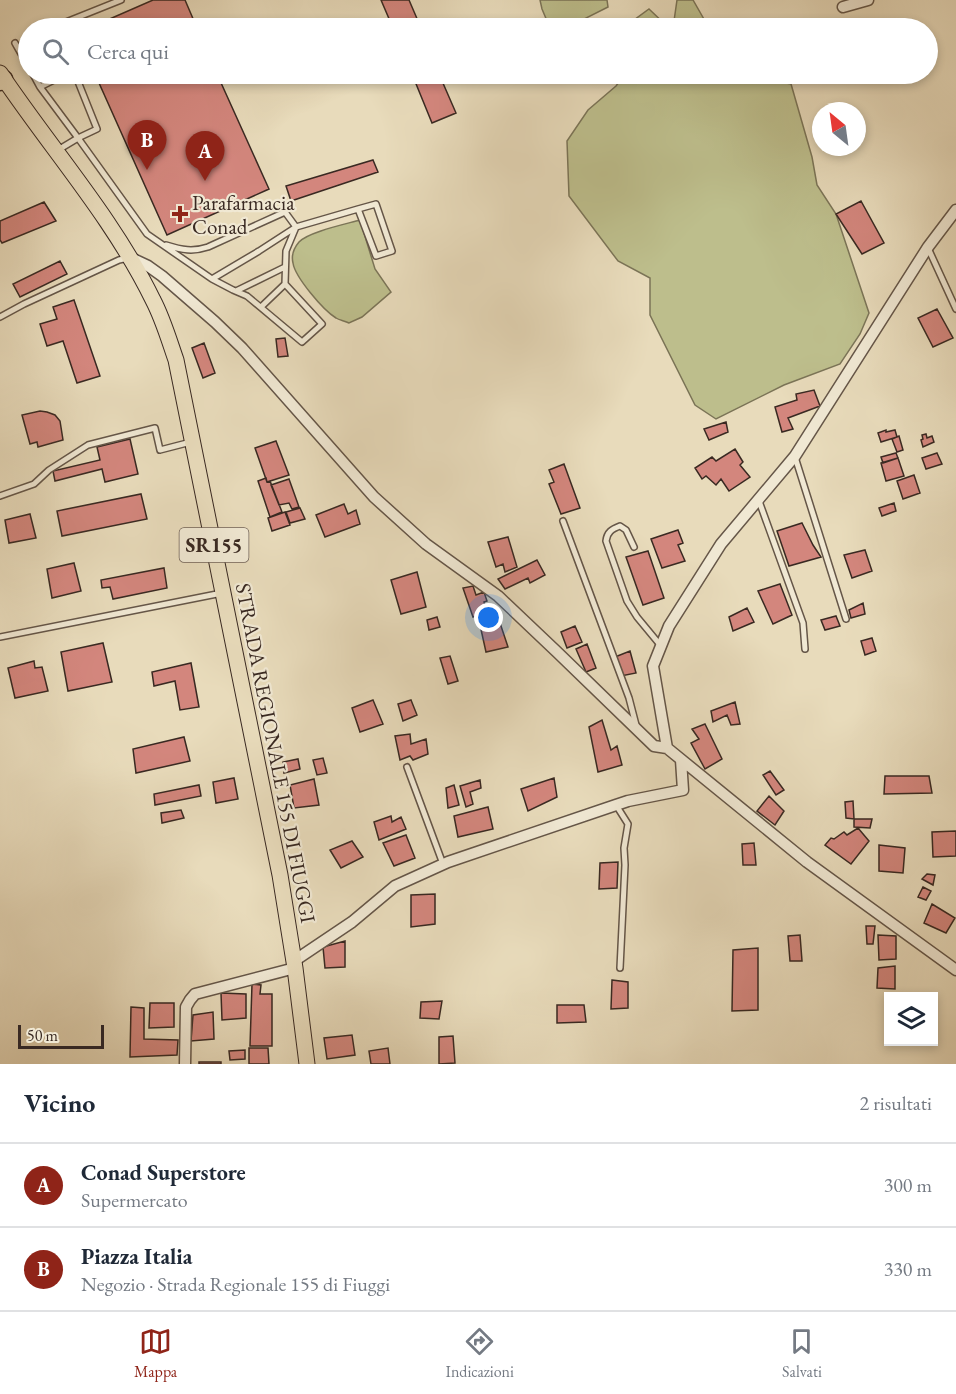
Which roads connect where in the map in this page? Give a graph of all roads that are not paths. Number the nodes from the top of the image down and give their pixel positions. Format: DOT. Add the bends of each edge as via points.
graph roads {
  1 [pos="121,0"];
  2 [pos="868,0"];
  3 [pos="843,7"];
  4 [pos="76,18"];
  5 [pos="15,43"];
  6 [pos="18,48"];
  7 [pos="1,78"];
  8 [pos="38,84"];
  9 [pos="46,84"];
  10 [pos="79,84"];
  11 [pos="40,87"];
  12 [pos="78,138"];
  13 [pos="57,151"];
  14 [pos="358,209"];
  15 [pos="956,210"];
  16 [pos="296,227"];
  17 [pos="162,244"];
  18 [pos="928,247"];
  19 [pos="130,257"];
  20 [pos="285,267"];
  21 [pos="212,279"];
  22 [pos="285,284"];
  23 [pos="236,291"];
  24 [pos="261,307"];
  25 [pos="956,309"];
  26 [pos="0,317"];
  27 [pos="193,442"];
  28 [pos="795,456"];
  29 [pos="0,496"];
  30 [pos="758,499"];
  31 [pos="563,521"];
  32 [pos="634,547"];
  33 [pos="223,593"];
  34 [pos="846,619"];
  35 [pos="0,637"];
  36 [pos="661,646"];
  37 [pos="805,649"];
  38 [pos="637,730"];
  39 [pos="667,748"];
  40 [pos="681,760"];
  41 [pos="407,767"];
  42 [pos="616,805"];
  43 [pos="443,864"];
  44 [pos="295,964"];
  45 [pos="621,968"];
  46 [pos="956,970"];
  47 [pos="185,1064"];
  48 [pos="307,1064"];
  1 -- 4 [label="lane"];
  2 -- 3 [label="street"];
  5 -- 6 [label="lane"];
  7 -- 13 [label="main road, STRADA REGIONALE 155 DI FIUGGI / SR155"];
  8 -- 11 [label="lane"];
  9 -- 11 [label="lane"];
  10 -- 12 [label="lane" via="97,129"];
  11 -- 12 [label="lane"];
  12 -- 13 [label="lane"];
  12 -- 17 [label="lane" via="147,234"];
  13 -- 19 [label="main road, STRADA REGIONALE 155 DI FIUGGI / SR155"];
  14 -- 14 [label="lane" via="376,256 392,251 375,204"];
  14 -- 16 [label="lane"];
  15 -- 18 [label="street"];
  16 -- 17 [label="lane" via="285,212 198,250"];
  16 -- 20 [label="lane" via="286,251"];
  16 -- 21 [label="lane"];
  17 -- 21 [label="lane"];
  18 -- 25 [label="lane"];
  18 -- 28 [label="street"];
  19 -- 26 [label="lane"];
  19 -- 27 [label="main road, STRADA REGIONALE 155 DI FIUGGI / SR155" via="154,301 176,360"];
  19 -- 38 [label="street" via="162,276 215,322 374,497 426,544 498,596"];
  20 -- 22 [label="lane"];
  20 -- 23 [label="lane"];
  21 -- 23 [label="lane"];
  22 -- 24 [label="lane"];
  22 -- 24 [label="lane" via="322,324 302,342"];
  23 -- 24 [label="lane"];
  27 -- 29 [label="lane" via="160,450 155,428 88,445 34,484"];
  27 -- 33 [label="main road, STRADA REGIONALE 155 DI FIUGGI / SR155"];
  28 -- 30 [label="street"];
  28 -- 34 [label="lane"];
  30 -- 36 [label="street" via="721,544 669,626"];
  30 -- 37 [label="lane" via="803,622"];
  31 -- 38 [label="lane" via="629,698"];
  32 -- 36 [label="lane" via="620,526 607,535 627,600"];
  33 -- 35 [label="lane"];
  33 -- 44 [label="main road, STRADA REGIONALE 155 DI FIUGGI / SR155"];
  36 -- 39 [label="street" via="653,666"];
  38 -- 39 [label="street" via="654,746"];
  39 -- 40 [label="street"];
  40 -- 42 [label="street" via="683,790"];
  40 -- 46 [label="street" via="807,862"];
  41 -- 43 [label="lane"];
  42 -- 43 [label="street"];
  42 -- 45 [label="lane" via="628,824"];
  43 -- 44 [label="street" via="395,886"];
  44 -- 47 [label="street" via="195,994 186,1007"];
  44 -- 48 [label="main road, STRADA REGIONALE 155 DI FIUGGI / SR155"];
}
